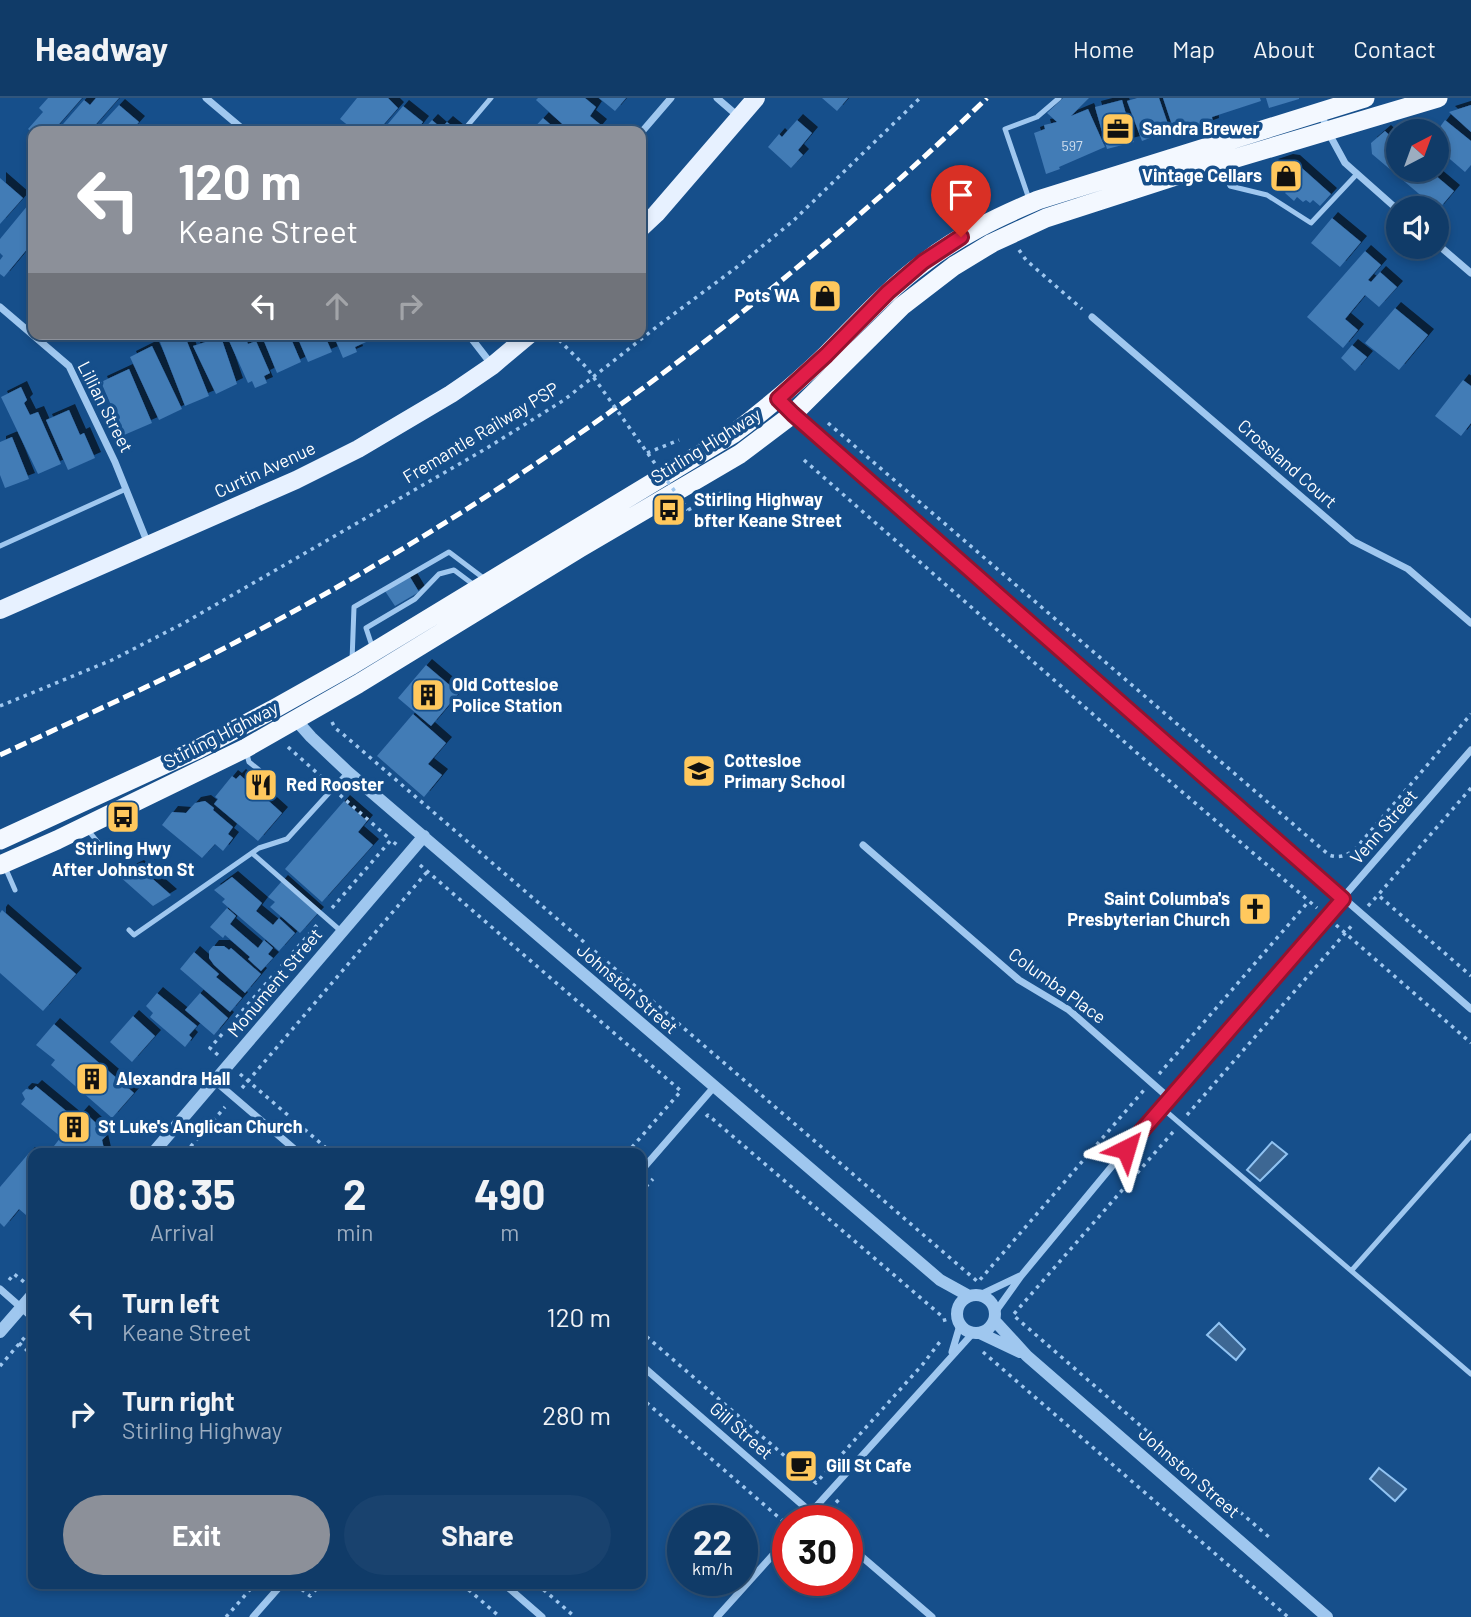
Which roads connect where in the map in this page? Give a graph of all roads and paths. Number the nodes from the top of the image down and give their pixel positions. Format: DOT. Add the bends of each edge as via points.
graph roads {
  1 [pos="206,98"];
  2 [pos="480,98"];
  3 [pos="491,98"];
  4 [pos="671,98"];
  5 [pos="717,98"];
  6 [pos="756,98"];
  7 [pos="920,98"];
  8 [pos="1059,98"];
  9 [pos="1365,98"];
  10 [pos="1438,98"];
  11 [pos="486,104"];
  12 [pos="739,118"];
  13 [pos="1324,121"];
  14 [pos="238,126"];
  15 [pos="467,126"];
  16 [pos="646,127"];
  17 [pos="1222,162"];
  18 [pos="1357,174"];
  19 [pos="1386,199"];
  20 [pos="1030,203"];
  21 [pos="646,223"];
  22 [pos="1016,246"];
  23 [pos="1449,255"];
  24 [pos="1471,274"];
  25 [pos="0,307"];
  26 [pos="1092,317"];
  27 [pos="28,331"];
  28 [pos="646,334"];
  29 [pos="39,340"];
  30 [pos="472,340"];
  31 [pos="523,340"];
  32 [pos="558,340"];
  33 [pos="639,340"];
  34 [pos="492,366"];
  35 [pos="778,399"];
  36 [pos="793,414"];
  37 [pos="828,423"];
  38 [pos="679,440"];
  39 [pos="647,453"];
  40 [pos="804,460"];
  41 [pos="126,489"];
  42 [pos="725,491"];
  43 [pos="149,546"];
  44 [pos="0,547"];
  45 [pos="486,591"];
  46 [pos="0,610"];
  47 [pos="1471,622"];
  48 [pos="374,651"];
  49 [pos="355,674"];
  50 [pos="0,706"];
  51 [pos="1471,714"];
  52 [pos="295,719"];
  53 [pos="332,722"];
  54 [pos="246,748"];
  55 [pos="1471,750"];
  56 [pos="259,770"];
  57 [pos="348,772"];
  58 [pos="1471,788"];
  59 [pos="85,826"];
  60 [pos="424,836"];
  61 [pos="0,840"];
  62 [pos="863,845"];
  63 [pos="106,852"];
  64 [pos="252,853"];
  65 [pos="2,864"];
  66 [pos="420,865"];
  67 [pos="427,872"];
  68 [pos="15,890"];
  69 [pos="1378,895"];
  70 [pos="1343,899"];
  71 [pos="1309,901"];
  72 [pos="1361,914"];
  73 [pos="1327,917"];
  74 [pos="129,930"];
  75 [pos="342,932"];
  76 [pos="1345,933"];
  77 [pos="1471,976"];
  78 [pos="1471,1009"];
  79 [pos="1471,1043"];
  80 [pos="1158,1074"];
  81 [pos="215,1081"];
  82 [pos="1150,1083"];
  83 [pos="715,1087"];
  84 [pos="234,1097"];
  85 [pos="1169,1098"];
  86 [pos="1161,1107"];
  87 [pos="1180,1123"];
  88 [pos="700,1125"];
  89 [pos="1471,1136"];
  90 [pos="157,1148"];
  91 [pos="189,1148"];
  92 [pos="293,1148"];
  93 [pos="631,1148"];
  94 [pos="646,1165"];
  95 [pos="657,1174"];
  96 [pos="646,1186"];
  97 [pos="1352,1270"];
  98 [pos="1021,1276"];
  99 [pos="940,1280"];
  100 [pos="24,1282"];
  101 [pos="0,1289"];
  102 [pos="975,1295"];
  103 [pos="28,1300"];
  104 [pos="958,1307"];
  105 [pos="22,1308"];
  106 [pos="28,1313"];
  107 [pos="995,1316"];
  108 [pos="960,1325"];
  109 [pos="947,1327"];
  110 [pos="0,1332"];
  111 [pos="28,1333"];
  112 [pos="977,1333"];
  113 [pos="944,1335"];
  114 [pos="646,1336"];
  115 [pos="19,1343"];
  116 [pos="28,1351"];
  117 [pos="982,1351"];
  118 [pos="951,1356"];
  119 [pos="1027,1356"];
  120 [pos="0,1366"];
  121 [pos="646,1369"];
  122 [pos="1471,1374"];
  123 [pos="646,1402"];
  124 [pos="835,1501"];
  125 [pos="802,1505"];
  126 [pos="816,1505"];
  127 [pos="841,1505"];
  128 [pos="772,1512"];
  129 [pos="1270,1538"];
  130 [pos="772,1556"];
  131 [pos="863,1558"];
  132 [pos="251,1589"];
  133 [pos="278,1589"];
  134 [pos="301,1589"];
  135 [pos="317,1589"];
  136 [pos="468,1589"];
  137 [pos="510,1589"];
  138 [pos="543,1589"];
  139 [pos="226,1617"];
  140 [pos="253,1617"];
  141 [pos="500,1617"];
  142 [pos="542,1617"];
  143 [pos="575,1617"];
  144 [pos="717,1617"];
  145 [pos="932,1617"];
  146 [pos="1288,1617"];
  147 [pos="1327,1617"];
  1 -- 14 [label="street"];
  2 -- 11 [label="lane"];
  3 -- 11 [label="lane"];
  4 -- 16 [label="street"];
  5 -- 12 [label="street"];
  6 -- 12 [label="main road"];
  7 -- 28 [label="path, Fremantle Railway PSP" via="793,221"];
  8 -- 20 [label="lane" via="1037,117 1005,129"];
  9 -- 13 [label="highway, Stirling Highway"];
  10 -- 13 [label="highway, Stirling Highway"];
  11 -- 15 [label="lane"];
  12 -- 21 [label="main road"];
  13 -- 17 [label="highway, Stirling Highway"];
  13 -- 18 [label="street" via="1341,158"];
  13 -- 20 [label="highway, Stirling Highway"];
  17 -- 18 [label="lane" via="1230,186 1267,195 1311,223"];
  17 -- 36 [label="highway, Stirling Highway" via="1046,218 992,243 902,306"];
  18 -- 19 [label="street"];
  20 -- 35 [label="highway, Stirling Highway" via="984,224 923,262"];
  22 -- 26 [label="path"];
  23 -- 24 [label="street"];
  25 -- 27 [label="street, Lillian Street"];
  26 -- 47 [label="street, Crossland Court" via="1353,541 1408,569"];
  29 -- 41 [label="street, Lillian Street" via="69,366"];
  30 -- 34 [label="street"];
  31 -- 34 [label="main road, Curtin Avenue"];
  32 -- 39 [label="path, bridge" via="587,368"];
  33 -- 50 [label="path, Fremantle Railway PSP" via="564,400 487,448 184,623 112,660"];
  34 -- 43 [label="main road, Curtin Avenue" via="358,449"];
  35 -- 36 [label="street"];
  35 -- 45 [label="highway, Stirling Highway" via="733,434"];
  36 -- 45 [label="highway, Stirling Highway" via="740,454"];
  36 -- 70 [label="street"];
  37 -- 51 [label="path" via="1329,855 1350,854"];
  38 -- 39 [label="path"];
  39 -- 42 [label="path, bridge" via="688,510"];
  40 -- 71 [label="path"];
  41 -- 43 [label="street, Lillian Street"];
  41 -- 44 [label="lane"];
  43 -- 46 [label="main road, Curtin Avenue"];
  45 -- 48 [label="highway, Stirling Highway"];
  45 -- 48 [label="lane" via="454,570 439,575 415,599 366,628"];
  45 -- 49 [label="highway, Stirling Highway"];
  45 -- 49 [label="lane" via="449,551 354,607"];
  48 -- 49 [label="highway, Stirling Highway"];
  49 -- 52 [label="highway, Stirling Highway"];
  49 -- 61 [label="highway, Stirling Highway"];
  52 -- 54 [label="highway, Stirling Highway"];
  52 -- 57 [label="street, Johnston Street"];
  53 -- 82 [label="path" via="978,1282"];
  54 -- 56 [label="lane" via="249,762"];
  54 -- 59 [label="highway, Stirling Highway"];
  55 -- 70 [label="street, Venn Street"];
  57 -- 60 [label="street, Johnston Street"];
  57 -- 64 [label="lane" via="287,839"];
  58 -- 69 [label="path"];
  59 -- 63 [label="lane"];
  59 -- 65 [label="highway, Stirling Highway"];
  60 -- 75 [label="street, Monument Street"];
  60 -- 83 [label="street, Johnston Street"];
  62 -- 85 [label="street, Columba Place" via="1019,981 1069,1010"];
  64 -- 74 [label="lane" via="134,935"];
  64 -- 75 [label="lane"];
  65 -- 68 [label="lane"];
  66 -- 67 [label="path"];
  67 -- 84 [label="path"];
  67 -- 93 [label="path" via="681,1091"];
  69 -- 72 [label="path"];
  69 -- 77 [label="path"];
  70 -- 72 [label="street"];
  70 -- 73 [label="street, Venn Street"];
  71 -- 73 [label="path"];
  71 -- 80 [label="path"];
  72 -- 76 [label="path"];
  72 -- 78 [label="street"];
  73 -- 76 [label="path"];
  73 -- 85 [label="street, Venn Street"];
  75 -- 81 [label="street, Monument Street"];
  76 -- 79 [label="path"];
  76 -- 87 [label="path"];
  81 -- 84 [label="street"];
  81 -- 90 [label="street, Monument Street"];
  83 -- 94 [label="street"];
  83 -- 99 [label="street, Johnston Street"];
  84 -- 91 [label="path"];
  84 -- 92 [label="street"];
  85 -- 86 [label="street, Venn Street"];
  86 -- 87 [label="lane"];
  86 -- 98 [label="street, Venn Street"];
  87 -- 97 [label="lane"];
  87 -- 129 [label="path" via="1013,1315"];
  88 -- 109 [label="path" via="708,1115 944,1318"];
  89 -- 97 [label="lane"];
  95 -- 96 [label="path"];
  97 -- 122 [label="lane"];
  98 -- 102 [label="street, Venn Street"];
  98 -- 107 [label="street, Venn Street"];
  99 -- 102 [label="street, Johnston Street"];
  99 -- 104 [label="street, Johnston Street"];
  100 -- 101 [label="path" via="14,1274"];
  101 -- 105 [label="street"];
  102 -- 104 [label="street"];
  102 -- 107 [label="street" via="990,1301"];
  103 -- 105 [label="street"];
  104 -- 108 [label="street"];
  105 -- 106 [label="street"];
  105 -- 110 [label="street"];
  107 -- 112 [label="street" via="989,1328"];
  107 -- 119 [label="street, Johnston Street"];
  108 -- 112 [label="street"];
  108 -- 118 [label="street"];
  111 -- 115 [label="path"];
  112 -- 118 [label="street"];
  112 -- 119 [label="street, Johnston Street"];
  113 -- 114 [label="path" via="816,1483"];
  115 -- 116 [label="path"];
  115 -- 120 [label="path"];
  117 -- 146 [label="path"];
  118 -- 126 [label="street"];
  119 -- 147 [label="street, Johnston Street"];
  121 -- 125 [label="street, Gill Street"];
  123 -- 128 [label="path"];
  124 -- 127 [label="path"];
  130 -- 144 [label="street"];
  131 -- 145 [label="street"];
  132 -- 139 [label="path"];
  133 -- 140 [label="street"];
  134 -- 135 [label="path" via="310,1597"];
  136 -- 141 [label="path"];
  137 -- 142 [label="street"];
  138 -- 143 [label="path"];
}
